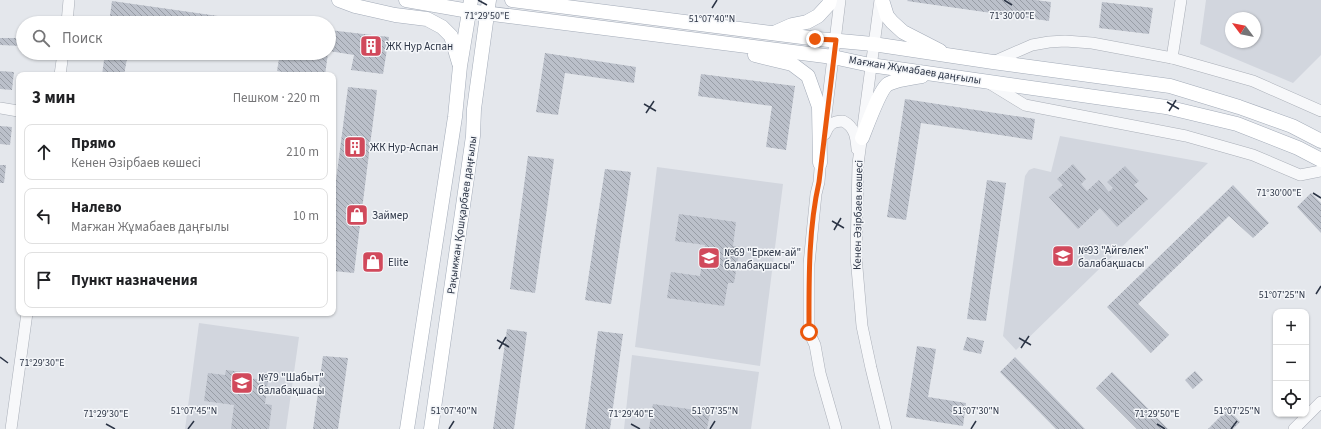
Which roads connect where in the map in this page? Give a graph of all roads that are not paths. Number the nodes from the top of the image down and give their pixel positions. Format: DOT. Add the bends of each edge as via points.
graph roads {
  1 [pos="70,0"];
  2 [pos="339,0"];
  3 [pos="406,0"];
  4 [pos="512,0"];
  5 [pos="830,0"];
  6 [pos="840,0"];
  7 [pos="881,0"];
  8 [pos="1181,0"];
  9 [pos="448,3"];
  10 [pos="470,5"];
  11 [pos="488,6"];
  12 [pos="68,16"];
  13 [pos="774,33"];
  14 [pos="701,40"];
  15 [pos="836,40"];
  16 [pos="873,44"];
  17 [pos="949,56"];
  18 [pos="834,57"];
  19 [pos="1172,58"];
  20 [pos="62,60"];
  21 [pos="993,62"];
  22 [pos="870,65"];
  23 [pos="460,66"];
  24 [pos="60,72"];
  25 [pos="966,78"];
  26 [pos="985,81"];
  27 [pos="0,108"];
  28 [pos="16,111"];
  29 [pos="1321,111"];
  30 [pos="862,138"];
  31 [pos="823,140"];
  32 [pos="1321,141"];
  33 [pos="1321,160"];
  34 [pos="820,163"];
  35 [pos="858,164"];
  36 [pos="1321,171"];
  37 [pos="27,316"];
  38 [pos="1321,402"];
  39 [pos="11,429"];
  40 [pos="407,429"];
  41 [pos="431,429"];
  42 [pos="836,429"];
  43 [pos="886,429"];
  44 [pos="1294,429"];
  1 -- 12 [label="street"];
  2 -- 23 [label="main road" via="395,15 427,18 451,36"];
  3 -- 9 [label="main road, Мағжан Жұмабаев даңғылы"];
  4 -- 13 [label="main road, Мағжан Жұмабаев даңғылы"];
  5 -- 13 [label="main road" via="818,16"];
  6 -- 15 [label="street"];
  7 -- 16 [label="street, Кенен Әзірбаев көшесі"];
  7 -- 17 [label="main road" via="887,16 903,32"];
  8 -- 19 [label="street"];
  9 -- 10 [label="main road, Мағжан Жұмабаев даңғылы"];
  10 -- 11 [label="main road, Мағжан Жұмабаев даңғылы"];
  10 -- 23 [label="main road, Рақымжан Қошқарбаев даңғылы"];
  11 -- 14 [label="main road, Мағжан Жұмабаев даңғылы"];
  11 -- 41 [label="main road, Рақымжан Қошқарбаев даңғылы" via="474,109 474,136"];
  13 -- 15 [label="main road, Мағжан Жұмабаев даңғылы"];
  14 -- 18 [label="main road, Мағжан Жұмабаев даңғылы"];
  14 -- 34 [label="main road" via="792,64 808,76 819,107"];
  15 -- 16 [label="main road, Мағжан Жұмабаев даңғылы"];
  15 -- 18 [label="street"];
  16 -- 17 [label="main road, Мағжан Жұмабаев даңғылы"];
  16 -- 22 [label="street, Кенен Әзірбаев көшесі"];
  17 -- 21 [label="main road, Мағжан Жұмабаев даңғылы"];
  18 -- 22 [label="main road, Мағжан Жұмабаев даңғылы"];
  18 -- 31 [label="street"];
  19 -- 21 [label="street" via="1092,43 1064,41 1032,45"];
  19 -- 29 [label="street" via="1253,81"];
  20 -- 24 [label="street"];
  21 -- 32 [label="main road, Мағжан Жұмабаев даңғылы" via="1170,86 1286,124"];
  22 -- 25 [label="main road, Мағжан Жұмабаев даңғылы"];
  22 -- 30 [label="street, Кенен Әзірбаев көшесі"];
  23 -- 40 [label="main road, Рақымжан Қошқарбаев даңғылы" via="455,117"];
  25 -- 26 [label="main road, Мағжан Жұмабаев даңғылы"];
  25 -- 30 [label="main road" via="927,76 886,85"];
  26 -- 33 [label="main road, Мағжан Жұмабаев даңғылы" via="1172,108 1237,124"];
  26 -- 36 [label="street" via="1025,105 1186,136 1253,155 1300,175"];
  27 -- 28 [label="street"];
  30 -- 35 [label="street, Кенен Әзірбаев көшесі"];
  31 -- 34 [label="street"];
  31 -- 35 [label="street" via="828,126 833,122 847,123 856,137"];
  34 -- 42 [label="street" via="809,264 809,332 815,345"];
  35 -- 43 [label="street, Кенен Әзірбаев көшесі" via="856,256 862,326"];
  37 -- 39 [label="street"];
  38 -- 44 [label="street"];
}
